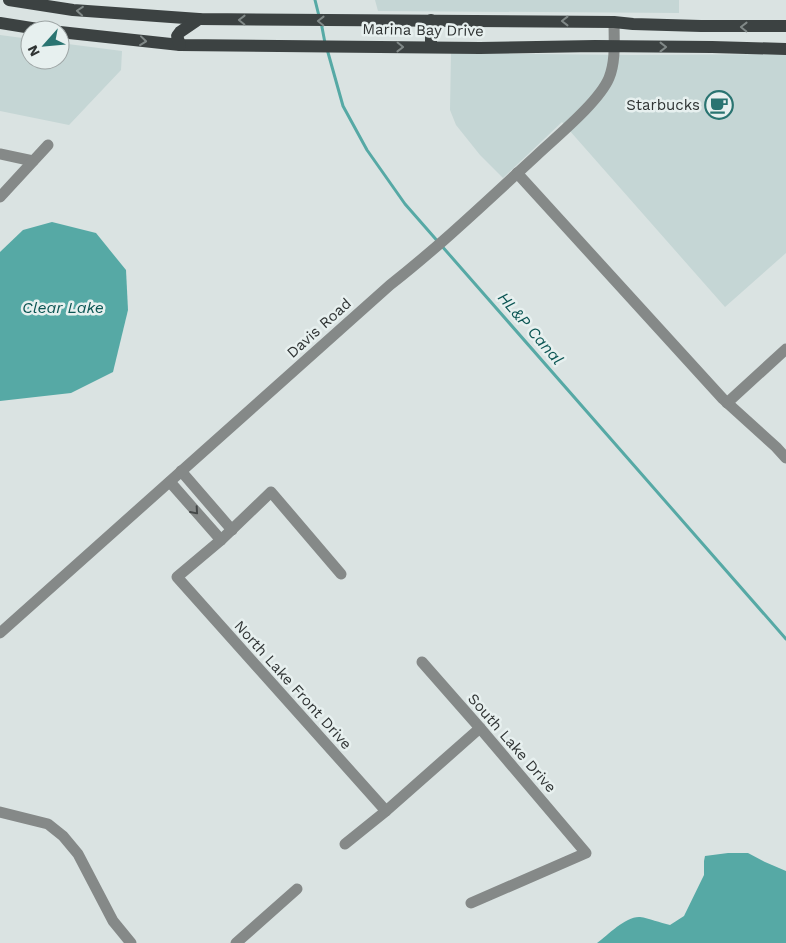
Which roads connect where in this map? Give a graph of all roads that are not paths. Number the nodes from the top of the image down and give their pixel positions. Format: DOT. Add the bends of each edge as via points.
graph roads {
  1 [pos="10,0"];
  2 [pos="198,19"];
  3 [pos="431,20"];
  4 [pos="614,22"];
  5 [pos="0,23"];
  6 [pos="20,26"];
  7 [pos="712,26"];
  8 [pos="786,26"];
  9 [pos="767,27"];
  10 [pos="70,33"];
  11 [pos="180,44"];
  12 [pos="432,47"];
  13 [pos="614,47"];
  14 [pos="712,47"];
  15 [pos="762,49"];
  16 [pos="786,49"];
  17 [pos="48,145"];
  18 [pos="0,154"];
  19 [pos="33,161"];
  20 [pos="517,173"];
  21 [pos="0,196"];
  22 [pos="786,349"];
  23 [pos="727,403"];
  24 [pos="786,458"];
  25 [pos="181,471"];
  26 [pos="170,482"];
  27 [pos="232,530"];
  28 [pos="221,540"];
  29 [pos="341,574"];
  30 [pos="0,633"];
  31 [pos="422,662"];
  32 [pos="480,728"];
  33 [pos="386,811"];
  34 [pos="0,812"];
  35 [pos="345,844"];
  36 [pos="298,889"];
  37 [pos="471,903"];
  38 [pos="131,943"];
  39 [pos="236,943"];
  2 -- 1 [label="main road, Marina Bay Drive, one-way" via="73,10"];
  3 -- 2 [label="main road, Marina Bay Drive, one-way"];
  2 -- 11 [label="main road" via="177,36"];
  4 -- 3 [label="main road, Marina Bay Drive, one-way"];
  3 -- 12 [label="main road"];
  4 -- 7 [label="main road, Marina Bay Drive"];
  4 -- 13 [label="street, Davis Road"];
  5 -- 6 [label="main road"];
  9 -- 7 [label="main road, Marina Bay Drive, one-way"];
  7 -- 14 [label="main road"];
  8 -- 9 [label="main road, Marina Bay Drive"];
  9 -- 15 [label="main road"];
  10 -- 11 [label="main road, Marina Bay Drive, one-way"];
  11 -- 12 [label="main road, Marina Bay Drive, one-way"];
  12 -- 13 [label="main road, Marina Bay Drive"];
  13 -- 14 [label="main road, Marina Bay Drive, one-way"];
  13 -- 20 [label="street, Davis Road" via="614,63 604,88 571,124"];
  14 -- 15 [label="main road, Marina Bay Drive"];
  15 -- 16 [label="main road, Marina Bay Drive"];
  17 -- 19 [label="street"];
  18 -- 19 [label="street"];
  19 -- 21 [label="street"];
  20 -- 23 [label="street"];
  20 -- 25 [label="street, Davis Road"];
  22 -- 23 [label="street"];
  23 -- 24 [label="street"];
  25 -- 26 [label="street, Davis Road"];
  25 -- 27 [label="street"];
  26 -- 28 [label="street, one-way"];
  26 -- 30 [label="street, Davis Road"];
  27 -- 28 [label="street"];
  27 -- 29 [label="street" via="272,492"];
  28 -- 33 [label="street, North Lake Front Drive" via="178,579"];
  31 -- 32 [label="street, South Lake Drive"];
  32 -- 33 [label="street"];
  32 -- 37 [label="street, South Lake Drive" via="586,853"];
  33 -- 35 [label="street"];
  34 -- 38 [label="street" via="48,824 63,836 78,854 113,921"];
  36 -- 39 [label="street"];
}
